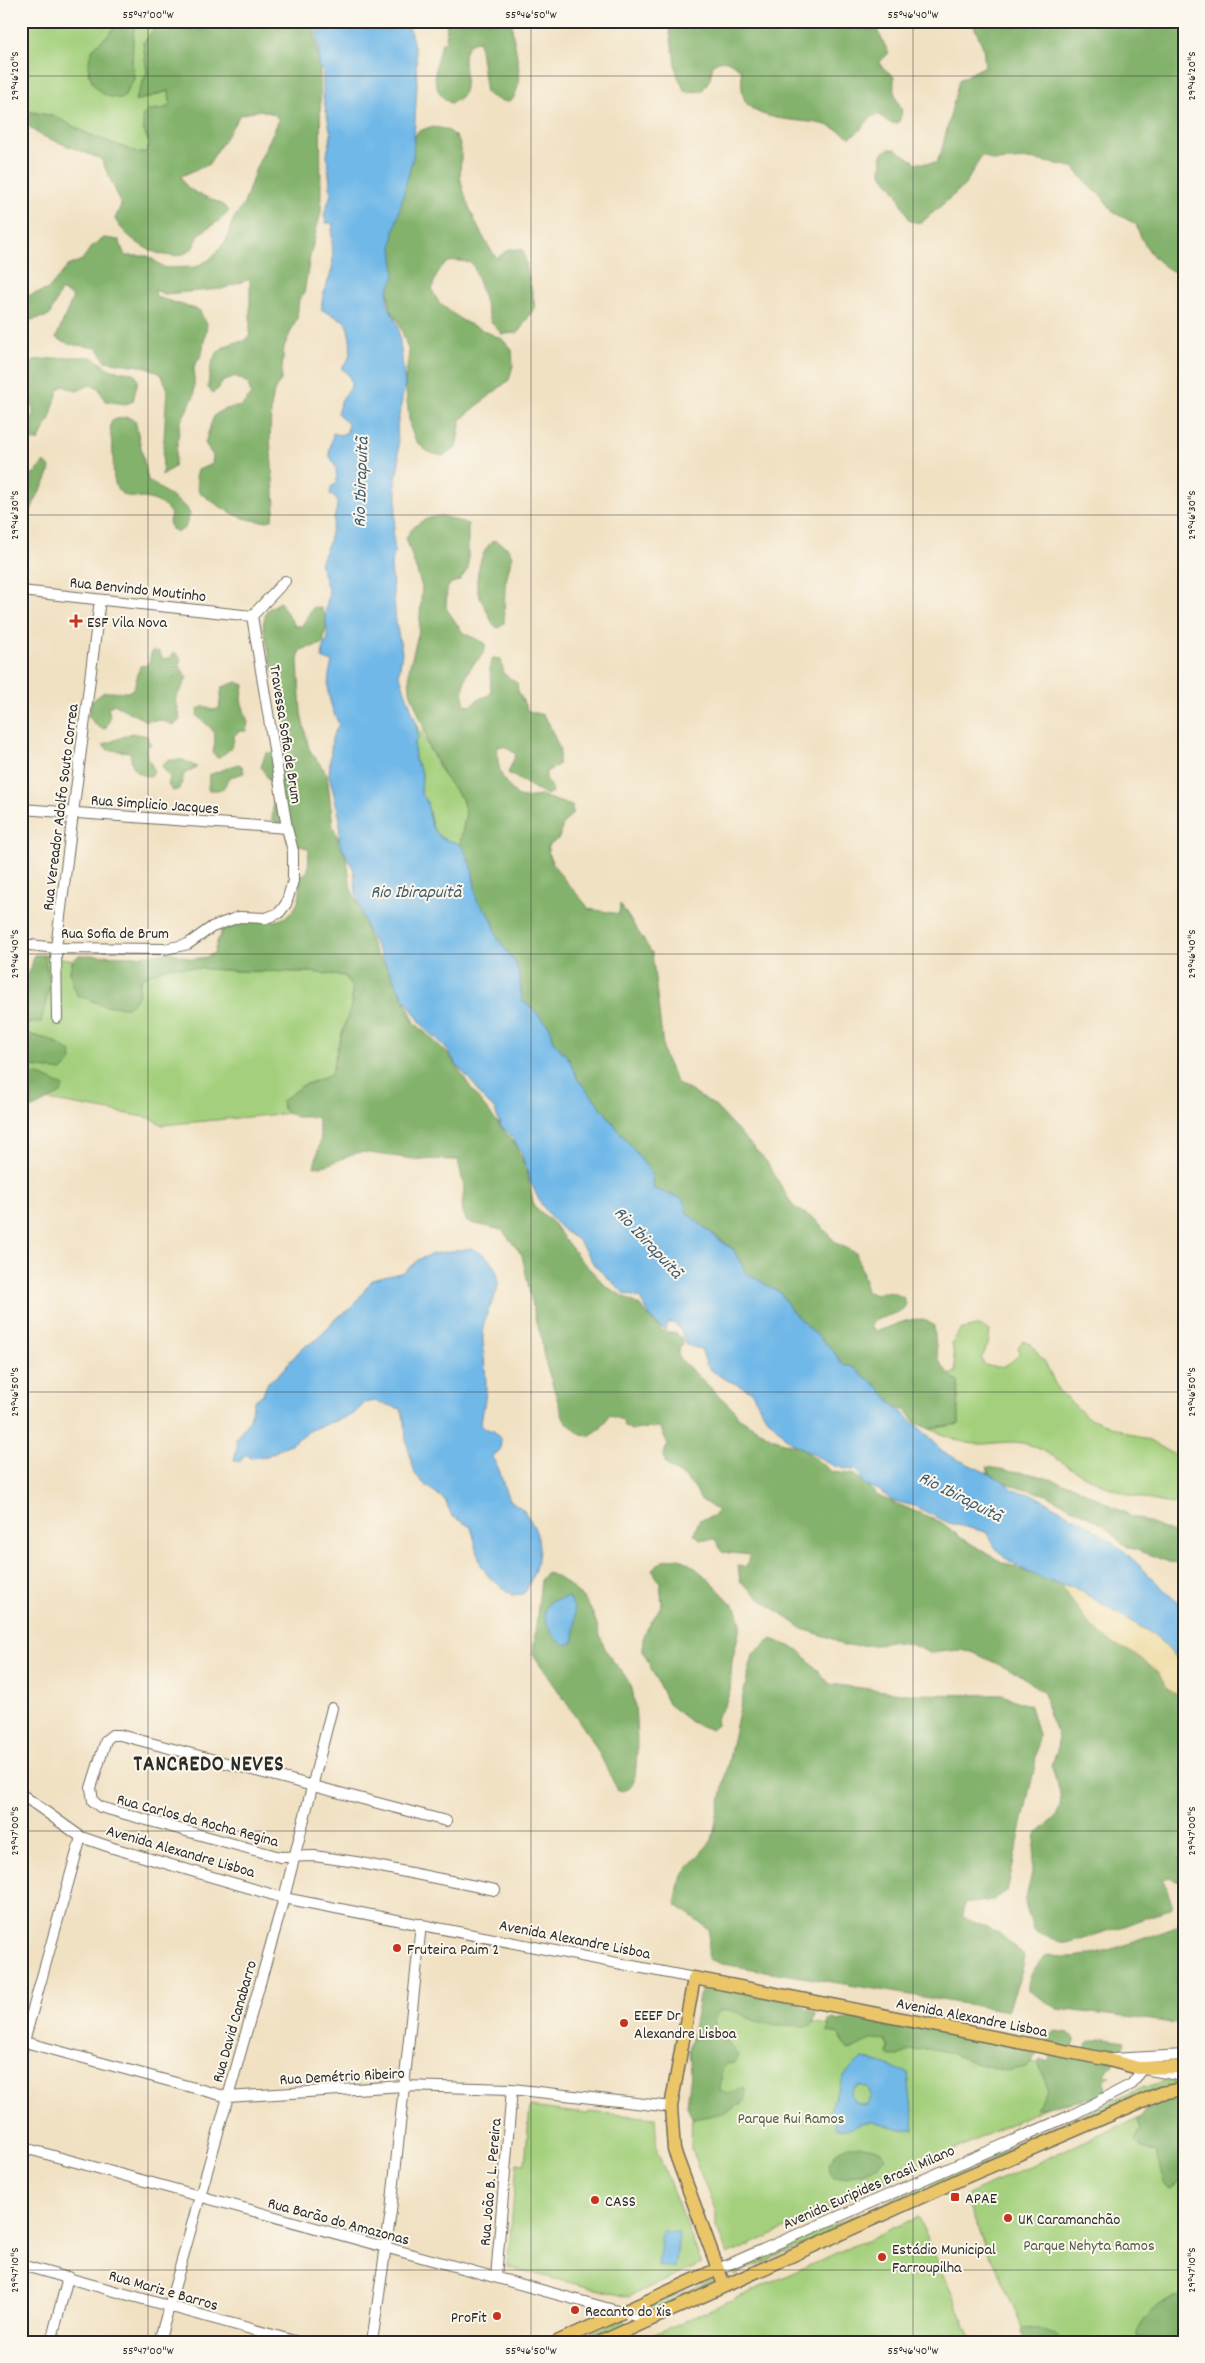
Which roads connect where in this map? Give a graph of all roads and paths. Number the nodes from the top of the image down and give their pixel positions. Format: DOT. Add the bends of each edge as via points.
graph roads {
  1 [pos="285,581"];
  2 [pos="21,591"];
  3 [pos="100,600"];
  4 [pos="252,616"];
  5 [pos="21,809"];
  6 [pos="74,813"];
  7 [pos="287,828"];
  8 [pos="286,904"];
  9 [pos="21,944"];
  10 [pos="56,948"];
  11 [pos="58,1018"];
  12 [pos="332,1708"];
  13 [pos="311,1786"];
  14 [pos="21,1794"];
  15 [pos="446,1821"];
  16 [pos="81,1837"];
  17 [pos="293,1857"];
  18 [pos="495,1890"];
  19 [pos="284,1898"];
  20 [pos="421,1924"];
  21 [pos="694,1978"];
  22 [pos="22,2045"];
  23 [pos="1184,2055"];
  24 [pos="1105,2059"];
  25 [pos="1184,2067"];
  26 [pos="1138,2068"];
  27 [pos="1184,2076"];
  28 [pos="404,2086"];
  29 [pos="1184,2088"];
  30 [pos="512,2089"];
  31 [pos="228,2097"];
  32 [pos="671,2107"];
  33 [pos="21,2147"];
  34 [pos="201,2197"];
  35 [pos="385,2248"];
  36 [pos="21,2265"];
  37 [pos="718,2270"];
  38 [pos="68,2277"];
  39 [pos="496,2277"];
  40 [pos="724,2285"];
  41 [pos="169,2306"];
  42 [pos="623,2313"];
  43 [pos="650,2320"];
  44 [pos="50,2342"];
  45 [pos="159,2342"];
  46 [pos="298,2342"];
  47 [pos="372,2342"];
  48 [pos="557,2342"];
  49 [pos="601,2342"];
  1 -- 4 [label="street"];
  2 -- 3 [label="street, Rua Benvindo Moutinho"];
  3 -- 4 [label="street, Rua Benvindo Moutinho"];
  3 -- 6 [label="street, Rua Vereador Adolfo Souto Correa"];
  4 -- 7 [label="street, Travessa Sofia de Brum"];
  5 -- 6 [label="street, Rua Simplicio Jacques"];
  6 -- 7 [label="street, Rua Simplicio Jacques"];
  6 -- 10 [label="street, Rua Vereador Adolfo Souto Correa"];
  7 -- 8 [label="street, Travessa Sofia de Brum" via="294,861 293,881"];
  8 -- 10 [label="street, Rua Sofia de Brum" via="279,913 266,918 239,917 212,927 188,944 166,949"];
  9 -- 10 [label="street, Rua Sofia de Brum"];
  10 -- 11 [label="street, Rua Vereador Adolfo Souto Correa"];
  12 -- 13 [label="street, Rua David Canabarro"];
  13 -- 15 [label="street"];
  13 -- 17 [label="street, Rua David Canabarro"];
  13 -- 17 [label="street, Rua Carlos da Rocha Regina" via="112,1735 102,1749 92,1788 93,1801 100,1807 249,1850"];
  14 -- 16 [label="street, Avenida Alexandre Lisboa"];
  16 -- 19 [label="street, Avenida Alexandre Lisboa"];
  16 -- 22 [label="street"];
  17 -- 18 [label="street, Rua Carlos da Rocha Regina" via="314,1856 356,1862"];
  17 -- 19 [label="street, Rua David Canabarro"];
  19 -- 20 [label="street, Avenida Alexandre Lisboa"];
  19 -- 31 [label="street, Rua David Canabarro"];
  20 -- 21 [label="street, Avenida Alexandre Lisboa"];
  20 -- 28 [label="street"];
  21 -- 24 [label="main road, Avenida Alexandre Lisboa"];
  21 -- 32 [label="main road"];
  22 -- 31 [label="street, Rua Demétrio Ribeiro"];
  23 -- 24 [label="street"];
  24 -- 26 [label="main road, Avenida Alexandre Lisboa"];
  25 -- 26 [label="main road"];
  26 -- 27 [label="street"];
  26 -- 37 [label="street, Avenida Euripides Brasil Milano" via="1139,2074 1132,2084 1074,2114"];
  28 -- 30 [label="street, Rua Demétrio Ribeiro"];
  28 -- 31 [label="street, Rua Demétrio Ribeiro"];
  28 -- 35 [label="street" via="392,2211"];
  29 -- 40 [label="main road, Avenida Euripides Brasil Milano" via="1161,2093 961,2178"];
  30 -- 32 [label="street, Rua Demétrio Ribeiro"];
  30 -- 39 [label="street, Rua João B. L. Pereira"];
  31 -- 34 [label="street, Rua David Canabarro"];
  32 -- 37 [label="main road" via="674,2150"];
  33 -- 34 [label="street, Rua Barão do Amazonas"];
  34 -- 35 [label="street, Rua Barão do Amazonas"];
  34 -- 41 [label="street, Rua David Canabarro"];
  35 -- 39 [label="street, Rua Barão do Amazonas"];
  35 -- 47 [label="street"];
  36 -- 38 [label="street, Rua Mariz e Barros"];
  37 -- 40 [label="main road"];
  37 -- 42 [label="main road, Avenida Euripides Brasil Milano"];
  38 -- 41 [label="street, Rua Mariz e Barros"];
  38 -- 44 [label="street"];
  39 -- 42 [label="street, Rua Barão do Amazonas"];
  40 -- 43 [label="main road, Avenida Euripides Brasil Milano"];
  41 -- 45 [label="street, Rua David Canabarro"];
  41 -- 46 [label="street, Rua Mariz e Barros"];
  42 -- 43 [label="street, Rua Barão do Amazonas"];
  42 -- 48 [label="main road, Avenida Euripides Brasil Milano"];
  43 -- 49 [label="main road, Avenida Euripides Brasil Milano"];
}
